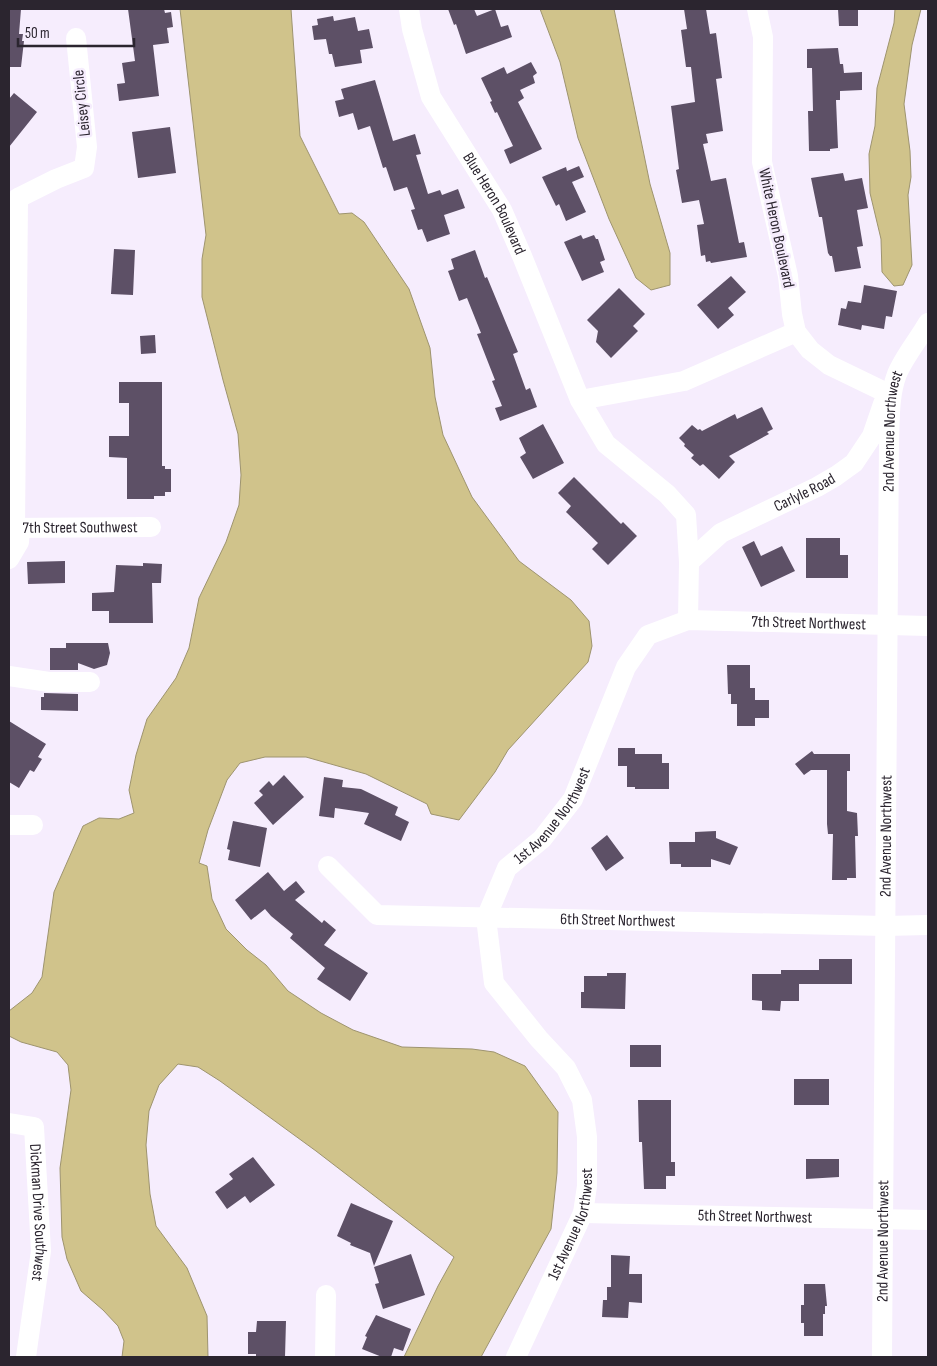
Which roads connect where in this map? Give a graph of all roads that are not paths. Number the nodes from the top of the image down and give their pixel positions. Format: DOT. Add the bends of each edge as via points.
graph roads {
  1 [pos="409,9"];
  2 [pos="757,9"];
  3 [pos="76,38"];
  4 [pos="13,198"];
  5 [pos="928,323"];
  6 [pos="796,332"];
  7 [pos="891,395"];
  8 [pos="580,400"];
  9 [pos="150,527"];
  10 [pos="15,528"];
  11 [pos="9,559"];
  12 [pos="689,562"];
  13 [pos="688,620"];
  14 [pos="887,626"];
  15 [pos="928,626"];
  16 [pos="9,676"];
  17 [pos="90,682"];
  18 [pos="9,825"];
  19 [pos="33,825"];
  20 [pos="328,866"];
  21 [pos="486,918"];
  22 [pos="928,925"];
  23 [pos="885,926"];
  24 [pos="9,1123"];
  25 [pos="583,1213"];
  26 [pos="884,1220"];
  27 [pos="928,1220"];
  28 [pos="326,1294"];
  29 [pos="26,1357"];
  30 [pos="325,1357"];
  31 [pos="516,1357"];
  32 [pos="882,1357"];
  1 -- 8 [label="street, Blue Heron Boulevard" via="431,97 502,210"];
  2 -- 6 [label="street, White Heron Boulevard" via="763,37 762,162 788,276"];
  3 -- 4 [label="street, Leisey Circle" via="87,147 84,168"];
  4 -- 10 [label="street"];
  5 -- 7 [label="street, 2nd Avenue Northwest" via="898,372"];
  6 -- 7 [label="street, White Heron Boulevard" via="810,350 829,365"];
  6 -- 8 [label="street" via="684,381"];
  7 -- 12 [label="street, Carlyle Road" via="883,404 872,436 854,463 817,487 721,533"];
  7 -- 14 [label="street, 2nd Avenue Northwest"];
  8 -- 12 [label="street, Blue Heron Boulevard" via="606,444 667,494 686,515"];
  9 -- 10 [label="street, 7th Street Southwest"];
  10 -- 11 [label="street" via="19,542"];
  12 -- 13 [label="street, Blue Heron Boulevard"];
  13 -- 14 [label="street, 7th Street Northwest"];
  13 -- 21 [label="street, 1st Avenue Northwest" via="648,635 626,667 573,799 542,839 507,868"];
  14 -- 15 [label="street, 7th Street Northwest"];
  14 -- 23 [label="street, 2nd Avenue Northwest"];
  16 -- 17 [label="street" via="49,682"];
  18 -- 19 [label="street"];
  20 -- 21 [label="street, 6th Street Northwest" via="378,916"];
  21 -- 23 [label="street, 6th Street Northwest"];
  21 -- 25 [label="street, 1st Avenue Northwest" via="494,983 566,1068 582,1100 587,1137 587,1186"];
  22 -- 23 [label="street, 6th Street Northwest"];
  23 -- 26 [label="street, 2nd Avenue Northwest"];
  24 -- 29 [label="street, Dickman Drive Southwest" via="34,1127 41,1251"];
  25 -- 26 [label="street, 5th Street Northwest"];
  25 -- 31 [label="street, 1st Avenue Northwest"];
  26 -- 27 [label="street, 5th Street Northwest"];
  26 -- 32 [label="street, 2nd Avenue Northwest"];
  28 -- 30 [label="street"];
}
